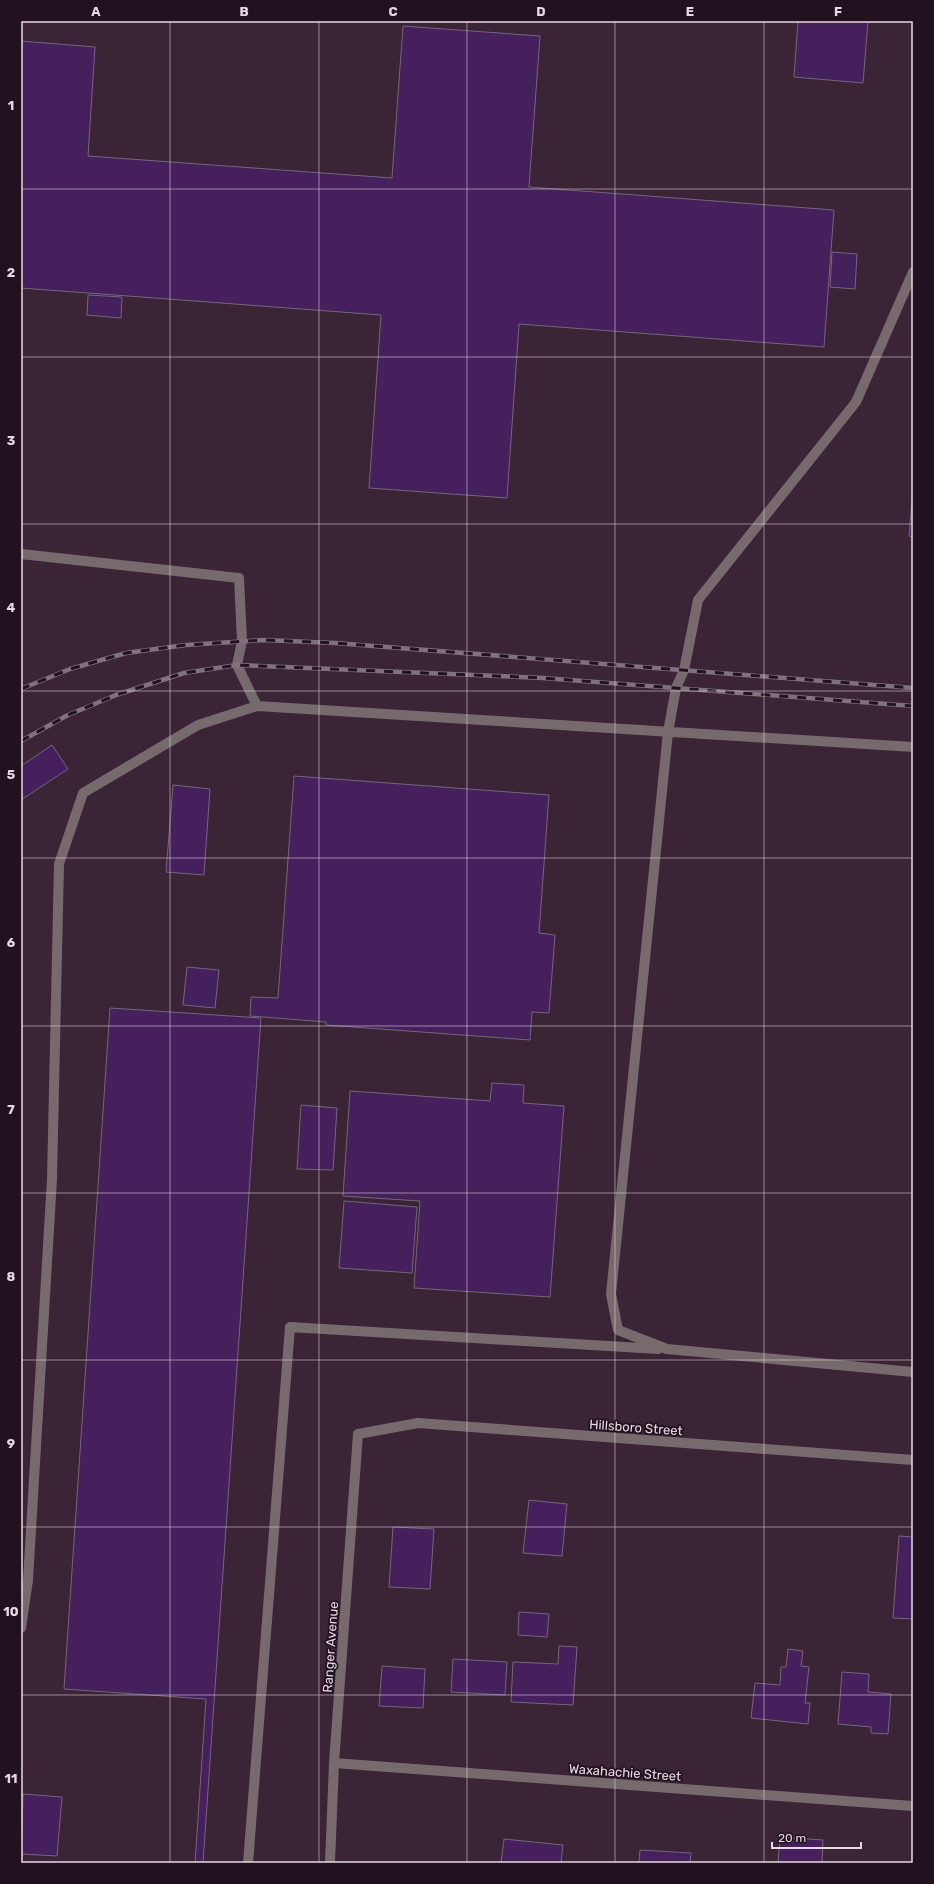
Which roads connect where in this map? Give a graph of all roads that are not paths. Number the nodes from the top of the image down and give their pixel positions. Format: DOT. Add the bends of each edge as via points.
graph roads {
  1 [pos="913,272"];
  2 [pos="21,554"];
  3 [pos="257,706"];
  4 [pos="668,732"];
  5 [pos="913,747"];
  6 [pos="666,1349"];
  7 [pos="913,1372"];
  8 [pos="358,1434"];
  9 [pos="913,1460"];
  10 [pos="21,1628"];
  11 [pos="334,1763"];
  12 [pos="913,1806"];
  13 [pos="248,1863"];
  14 [pos="330,1863"];
  1 -- 4 [label="street" via="856,402 698,600"];
  2 -- 3 [label="street" via="239,578 242,641 237,665"];
  3 -- 4 [label="street"];
  3 -- 10 [label="street" via="198,725 83,793 59,864 52,1178 28,1580"];
  4 -- 5 [label="street"];
  4 -- 6 [label="street" via="611,1294 618,1330"];
  6 -- 7 [label="street"];
  6 -- 13 [label="street" via="290,1327"];
  8 -- 9 [label="street, Hillsboro Street" via="418,1424"];
  8 -- 11 [label="street, Ranger Avenue"];
  11 -- 12 [label="street, Waxahachie Street"];
  11 -- 14 [label="street, Ranger Avenue"];
}
